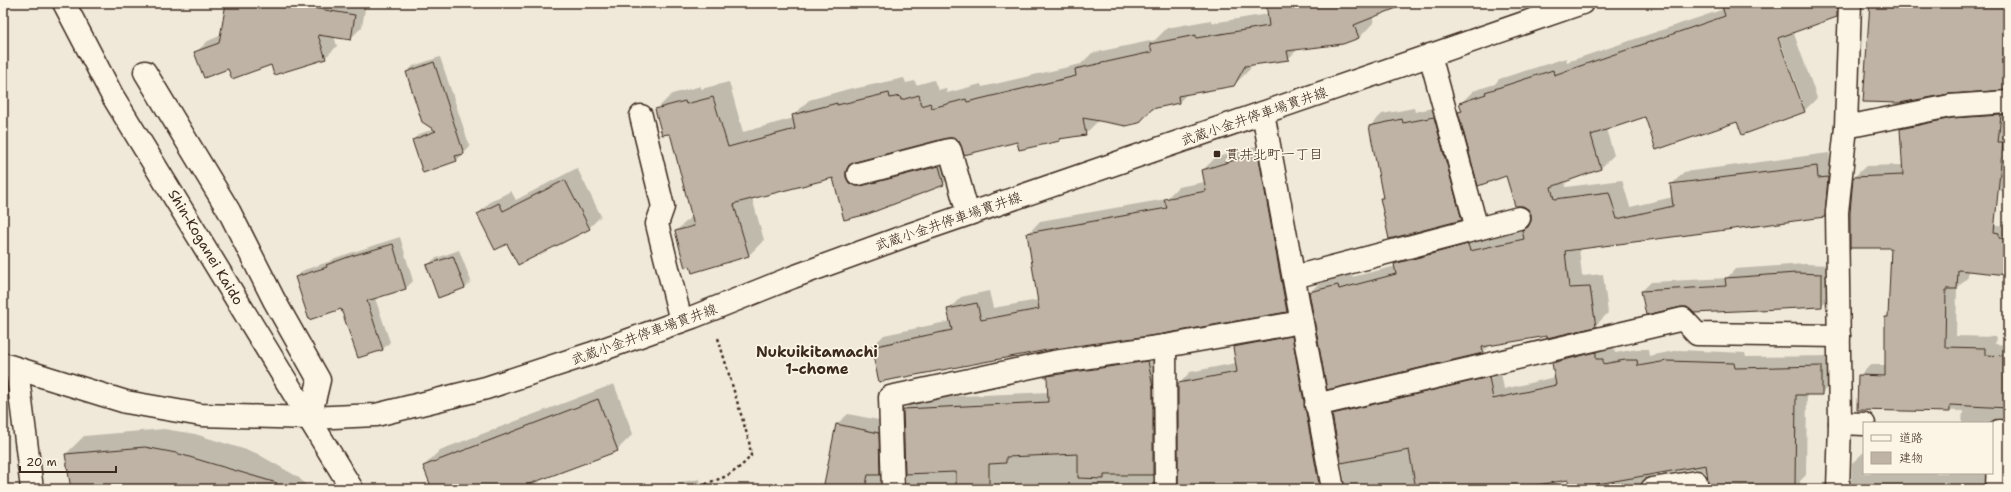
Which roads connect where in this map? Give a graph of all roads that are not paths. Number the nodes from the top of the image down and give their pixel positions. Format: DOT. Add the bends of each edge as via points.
graph roads {
  1 [pos="64,3"];
  2 [pos="1582,3"];
  3 [pos="1850,3"];
  4 [pos="1430,55"];
  5 [pos="146,72"];
  6 [pos="2008,102"];
  7 [pos="1263,113"];
  8 [pos="642,116"];
  9 [pos="1846,127"];
  10 [pos="858,174"];
  11 [pos="968,214"];
  12 [pos="1519,218"];
  13 [pos="1477,229"];
  14 [pos="1294,277"];
  15 [pos="681,321"];
  16 [pos="1301,322"];
  17 [pos="1838,336"];
  18 [pos="1165,346"];
  19 [pos="10,367"];
  20 [pos="1316,405"];
  21 [pos="310,418"];
  22 [pos="1840,423"];
  23 [pos="1863,424"];
  24 [pos="2000,431"];
  25 [pos="1696,482"];
  26 [pos="32,489"];
  27 [pos="352,489"];
  28 [pos="893,489"];
  29 [pos="1166,489"];
  30 [pos="1333,489"];
  31 [pos="1652,489"];
  32 [pos="1838,489"];
  33 [pos="1997,489"];
  1 -- 21 [label="main road, Shin-Koganei Kaido" via="112,95"];
  2 -- 4 [label="main road, 武蔵小金井停車場貫井線"];
  3 -- 9 [label="main road"];
  4 -- 7 [label="main road, 武蔵小金井停車場貫井線"];
  4 -- 13 [label="main road"];
  5 -- 21 [label="main road" via="229,211 274,300 319,380"];
  6 -- 9 [label="main road" via="1950,106"];
  7 -- 11 [label="main road, 武蔵小金井停車場貫井線"];
  7 -- 14 [label="main road"];
  8 -- 15 [label="main road" via="663,207 657,224"];
  9 -- 17 [label="main road" via="1837,212"];
  10 -- 11 [label="main road" via="950,150"];
  11 -- 15 [label="main road, 武蔵小金井停車場貫井線" via="793,277"];
  12 -- 13 [label="main road"];
  13 -- 14 [label="main road"];
  14 -- 16 [label="main road"];
  15 -- 21 [label="main road, 武蔵小金井停車場貫井線" via="486,388 376,415"];
  16 -- 18 [label="main road"];
  16 -- 20 [label="main road"];
  17 -- 20 [label="main road" via="1697,334 1683,320"];
  17 -- 22 [label="main road"];
  18 -- 28 [label="main road" via="1054,362 890,397"];
  18 -- 29 [label="main road"];
  19 -- 21 [label="main road, 武蔵小金井停車場貫井線" via="126,402 167,410 201,415"];
  19 -- 26 [label="main road"];
  20 -- 30 [label="main road"];
  21 -- 27 [label="main road, Shin-Koganei Kaido"];
  22 -- 23 [label="main road"];
  22 -- 32 [label="main road"];
  24 -- 33 [label="main road"];
  25 -- 31 [label="main road"];
}
